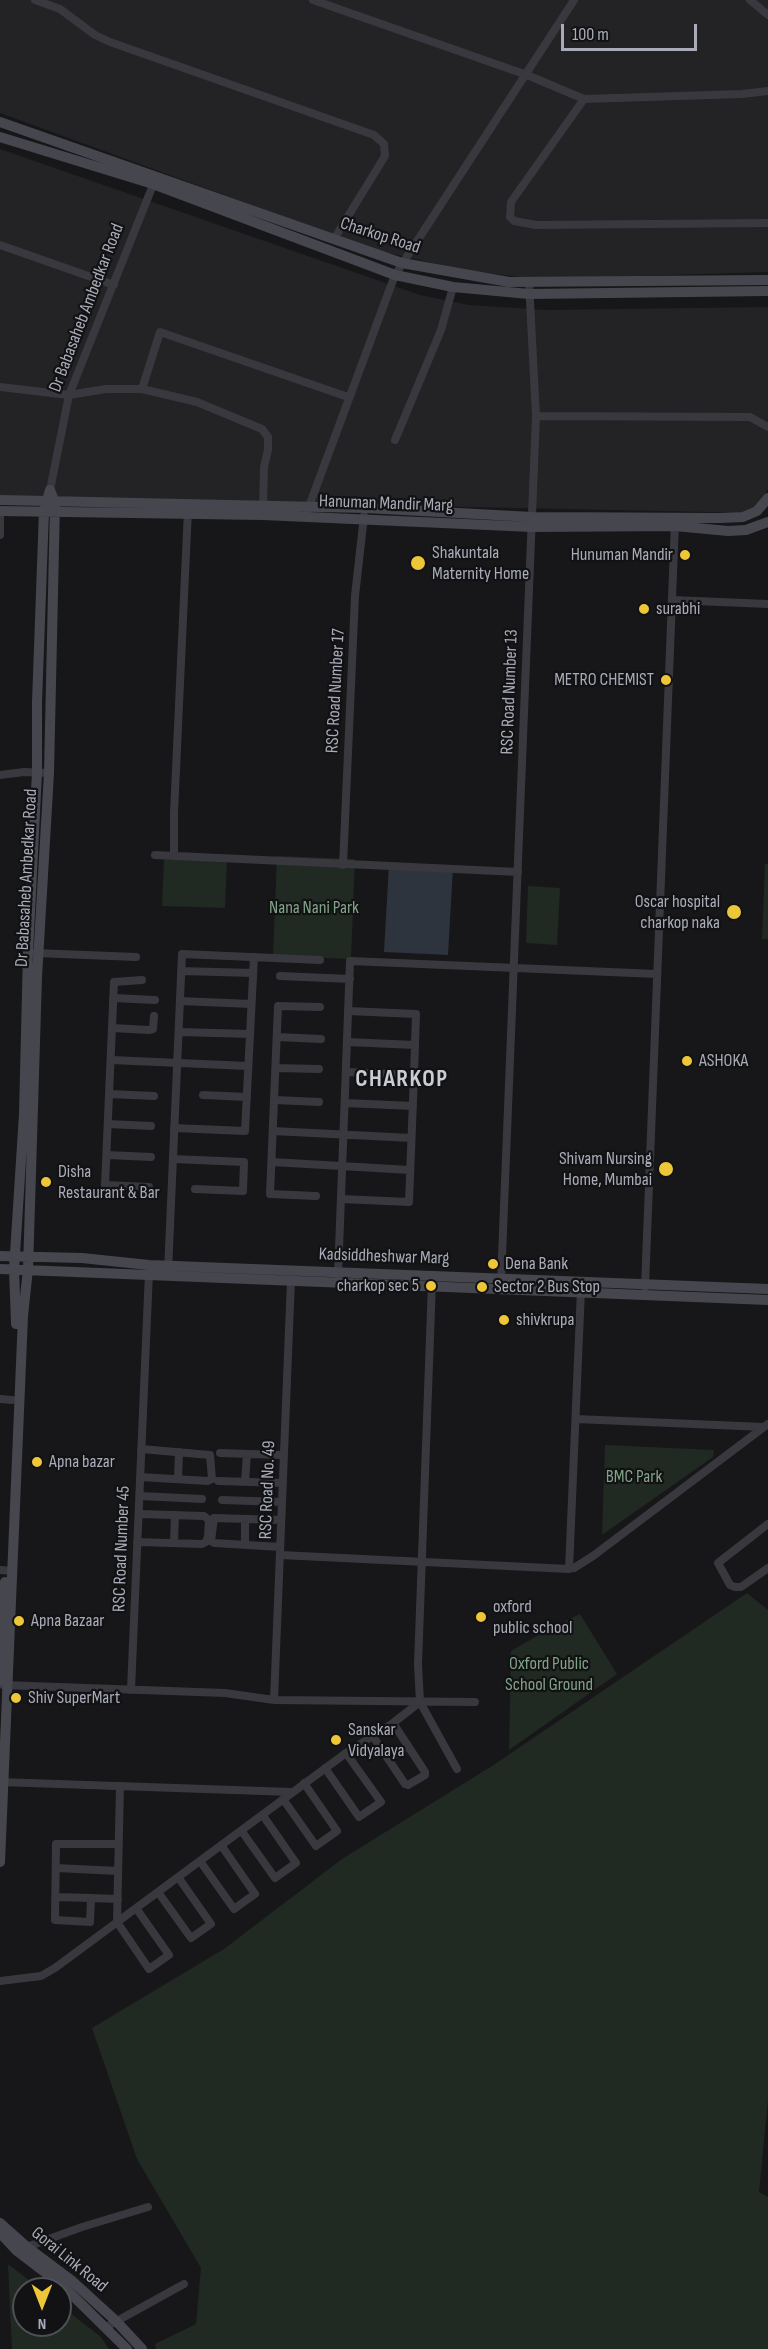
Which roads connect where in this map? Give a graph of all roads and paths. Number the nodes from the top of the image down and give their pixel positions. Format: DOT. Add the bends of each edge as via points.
graph roads {
  1 [pos="35,0"];
  2 [pos="313,0"];
  3 [pos="573,0"];
  4 [pos="750,0"];
  5 [pos="768,15"];
  6 [pos="527,75"];
  7 [pos="768,91"];
  8 [pos="584,99"];
  9 [pos="0,122"];
  10 [pos="0,137"];
  11 [pos="155,180"];
  12 [pos="768,223"];
  13 [pos="334,239"];
  14 [pos="0,245"];
  15 [pos="402,263"];
  16 [pos="395,275"];
  17 [pos="768,280"];
  18 [pos="529,282"];
  19 [pos="114,285"];
  20 [pos="453,287"];
  21 [pos="768,291"];
  22 [pos="529,294"];
  23 [pos="0,387"];
  24 [pos="142,389"];
  25 [pos="69,395"];
  26 [pos="348,397"];
  27 [pos="536,416"];
  28 [pos="768,427"];
  29 [pos="395,440"];
  30 [pos="50,490"];
  31 [pos="768,498"];
  32 [pos="0,500"];
  33 [pos="50,507"];
  34 [pos="0,510"];
  35 [pos="188,510"];
  36 [pos="263,511"];
  37 [pos="308,512"];
  38 [pos="365,514"];
  39 [pos="532,522"];
  40 [pos="675,522"];
  41 [pos="768,522"];
  42 [pos="0,535"];
  43 [pos="672,600"];
  44 [pos="768,604"];
  45 [pos="37,702"];
  46 [pos="50,702"];
  47 [pos="37,772"];
  48 [pos="49,773"];
  49 [pos="0,775"];
  50 [pos="155,855"];
  51 [pos="174,856"];
  52 [pos="343,865"];
  53 [pos="518,872"];
  54 [pos="33,953"];
  55 [pos="136,957"];
  56 [pos="254,957"];
  57 [pos="320,960"];
  58 [pos="514,968"];
  59 [pos="182,971"];
  60 [pos="253,973"];
  61 [pos="657,974"];
  62 [pos="280,976"];
  63 [pos="350,979"];
  64 [pos="142,981"];
  65 [pos="113,998"];
  66 [pos="155,1000"];
  67 [pos="180,1001"];
  68 [pos="251,1004"];
  69 [pos="320,1007"];
  70 [pos="348,1011"];
  71 [pos="154,1016"];
  72 [pos="112,1028"];
  73 [pos="179,1032"];
  74 [pos="250,1034"];
  75 [pos="277,1037"];
  76 [pos="321,1039"];
  77 [pos="347,1042"];
  78 [pos="415,1045"];
  79 [pos="111,1060"];
  80 [pos="178,1064"];
  81 [pos="248,1066"];
  82 [pos="276,1068"];
  83 [pos="319,1069"];
  84 [pos="346,1072"];
  85 [pos="414,1075"];
  86 [pos="110,1094"];
  87 [pos="203,1095"];
  88 [pos="154,1096"];
  89 [pos="247,1097"];
  90 [pos="274,1100"];
  91 [pos="319,1102"];
  92 [pos="345,1103"];
  93 [pos="413,1106"];
  94 [pos="108,1124"];
  95 [pos="151,1126"];
  96 [pos="174,1128"];
  97 [pos="273,1131"];
  98 [pos="343,1134"];
  99 [pos="411,1138"];
  100 [pos="107,1155"];
  101 [pos="151,1157"];
  102 [pos="173,1159"];
  103 [pos="272,1161"];
  104 [pos="342,1166"];
  105 [pos="410,1170"];
  106 [pos="148,1187"];
  107 [pos="195,1189"];
  108 [pos="316,1196"];
  109 [pos="24,1198"];
  110 [pos="341,1199"];
  111 [pos="28,1255"];
  112 [pos="0,1256"];
  113 [pos="15,1256"];
  114 [pos="0,1269"];
  115 [pos="14,1269"];
  116 [pos="28,1269"];
  117 [pos="149,1270"];
  118 [pos="168,1270"];
  119 [pos="337,1277"];
  120 [pos="291,1280"];
  121 [pos="432,1281"];
  122 [pos="501,1284"];
  123 [pos="581,1287"];
  124 [pos="645,1289"];
  125 [pos="768,1289"];
  126 [pos="768,1300"];
  127 [pos="0,1399"];
  128 [pos="12,1400"];
  129 [pos="576,1419"];
  130 [pos="766,1425"];
  131 [pos="141,1449"];
  132 [pos="179,1452"];
  133 [pos="220,1453"];
  134 [pos="247,1454"];
  135 [pos="280,1455"];
  136 [pos="140,1477"];
  137 [pos="178,1479"];
  138 [pos="218,1481"];
  139 [pos="246,1482"];
  140 [pos="283,1483"];
  141 [pos="140,1496"];
  142 [pos="202,1499"];
  143 [pos="222,1500"];
  144 [pos="282,1502"];
  145 [pos="138,1514"];
  146 [pos="175,1515"];
  147 [pos="245,1519"];
  148 [pos="281,1520"];
  149 [pos="768,1524"];
  150 [pos="137,1542"];
  151 [pos="174,1543"];
  152 [pos="245,1545"];
  153 [pos="280,1551"];
  154 [pos="422,1560"];
  155 [pos="574,1568"];
  156 [pos="768,1568"];
  157 [pos="6,1571"];
  158 [pos="2,1619"];
  159 [pos="2,1684"];
  160 [pos="131,1690"];
  161 [pos="274,1700"];
  162 [pos="420,1702"];
  163 [pos="475,1702"];
  164 [pos="393,1723"];
  165 [pos="372,1735"];
  166 [pos="3,1738"];
  167 [pos="408,1746"];
  168 [pos="346,1753"];
  169 [pos="388,1759"];
  170 [pos="325,1768"];
  171 [pos="457,1769"];
  172 [pos="2,1783"];
  173 [pos="304,1783"];
  174 [pos="120,1786"];
  175 [pos="292,1792"];
  176 [pos="283,1799"];
  177 [pos="264,1817"];
  178 [pos="243,1833"];
  179 [pos="119,1844"];
  180 [pos="221,1845"];
  181 [pos="200,1861"];
  182 [pos="0,1862"];
  183 [pos="56,1868"];
  184 [pos="118,1871"];
  185 [pos="178,1877"];
  186 [pos="158,1892"];
  187 [pos="56,1897"];
  188 [pos="91,1898"];
  189 [pos="118,1899"];
  190 [pos="136,1908"];
  191 [pos="117,1922"];
  192 [pos="0,1981"];
  193 [pos="148,2207"];
  194 [pos="0,2223"];
  195 [pos="0,2233"];
  196 [pos="22,2249"];
  197 [pos="184,2284"];
  198 [pos="116,2321"];
  199 [pos="106,2327"];
  200 [pos="127,2349"];
  201 [pos="142,2349"];
  1 -- 13 [label="street" via="60,9 110,42 375,135 384,144 385,156"];
  2 -- 6 [label="street"];
  3 -- 6 [label="street"];
  4 -- 5 [label="street"];
  6 -- 8 [label="street"];
  6 -- 15 [label="street"];
  7 -- 8 [label="street"];
  8 -- 12 [label="street" via="511,202 510,217 514,221 536,225"];
  9 -- 11 [label="street, Charkop Road"];
  10 -- 11 [label="street, Charkop Road"];
  11 -- 13 [label="street, Charkop Road"];
  11 -- 16 [label="street, Charkop Road"];
  11 -- 19 [label="street, Dr Babasaheb Ambedkar Road"];
  13 -- 15 [label="street, Charkop Road"];
  14 -- 19 [label="street"];
  15 -- 16 [label="street"];
  15 -- 18 [label="street, Charkop Road" via="460,275"];
  16 -- 20 [label="street, Charkop Road"];
  16 -- 26 [label="street"];
  17 -- 18 [label="street, Charkop Road"];
  18 -- 22 [label="street, RSC Road Number 13"];
  19 -- 25 [label="street, Dr Babasaheb Ambedkar Road"];
  20 -- 22 [label="street, Charkop Road"];
  20 -- 29 [label="street" via="441,330"];
  21 -- 22 [label="street, Charkop Road"];
  22 -- 27 [label="street, RSC Road Number 13"];
  23 -- 25 [label="street"];
  24 -- 25 [label="street"];
  24 -- 26 [label="street" via="160,332"];
  24 -- 36 [label="street" via="196,402 262,429 268,437"];
  25 -- 30 [label="street, Dr Babasaheb Ambedkar Road"];
  26 -- 37 [label="street"];
  27 -- 28 [label="street" via="750,417"];
  27 -- 39 [label="street, RSC Road Number 13"];
  30 -- 33 [label="street, Dr Babasaheb Ambedkar Road"];
  31 -- 40 [label="street" via="743,517"];
  32 -- 33 [label="street"];
  33 -- 34 [label="street"];
  33 -- 35 [label="street, Hanuman Mandir Marg"];
  33 -- 45 [label="street, Dr Babasaheb Ambedkar Road"];
  33 -- 46 [label="street, Dr Babasaheb Ambedkar Road"];
  34 -- 42 [label="street"];
  35 -- 36 [label="street, Hanuman Mandir Marg"];
  35 -- 51 [label="street"];
  36 -- 37 [label="street, Hanuman Mandir Marg"];
  37 -- 38 [label="street, Hanuman Mandir Marg"];
  38 -- 39 [label="street, Hanuman Mandir Marg"];
  38 -- 52 [label="street, RSC Road Number 17" via="355,596"];
  39 -- 40 [label="street, Hanuman Mandir Marg"];
  39 -- 53 [label="street, RSC Road Number 13"];
  40 -- 41 [label="street, Hanuman Mandir Marg" via="728,531"];
  40 -- 43 [label="street"];
  43 -- 44 [label="street"];
  43 -- 61 [label="street"];
  45 -- 46 [label="street"];
  45 -- 47 [label="street, Dr Babasaheb Ambedkar Road"];
  46 -- 48 [label="street, Dr Babasaheb Ambedkar Road"];
  47 -- 48 [label="street"];
  47 -- 49 [label="street"];
  47 -- 54 [label="street, Dr Babasaheb Ambedkar Road"];
  48 -- 54 [label="street, Dr Babasaheb Ambedkar Road"];
  50 -- 51 [label="street"];
  51 -- 52 [label="street"];
  52 -- 53 [label="street"];
  53 -- 58 [label="street, RSC Road Number 13"];
  54 -- 55 [label="street"];
  54 -- 109 [label="street, Dr Babasaheb Ambedkar Road"];
  56 -- 57 [label="street"];
  56 -- 59 [label="street" via="182,954"];
  56 -- 60 [label="street"];
  58 -- 61 [label="street"];
  58 -- 63 [label="street" via="350,961"];
  58 -- 122 [label="street, RSC Road Number 13"];
  59 -- 60 [label="street"];
  59 -- 67 [label="street"];
  60 -- 68 [label="street"];
  61 -- 124 [label="street"];
  62 -- 63 [label="street"];
  63 -- 70 [label="street"];
  64 -- 65 [label="street" via="115,980"];
  65 -- 66 [label="street"];
  65 -- 72 [label="street"];
  67 -- 68 [label="street"];
  67 -- 73 [label="street"];
  68 -- 74 [label="street"];
  69 -- 75 [label="street" via="278,1006"];
  70 -- 77 [label="street"];
  70 -- 78 [label="street" via="416,1014"];
  71 -- 72 [label="street" via="153,1029"];
  72 -- 79 [label="street"];
  73 -- 74 [label="street"];
  73 -- 80 [label="street"];
  74 -- 81 [label="street"];
  75 -- 76 [label="street"];
  75 -- 82 [label="street"];
  77 -- 78 [label="street"];
  77 -- 84 [label="street"];
  78 -- 85 [label="street"];
  79 -- 80 [label="street"];
  79 -- 86 [label="street"];
  80 -- 81 [label="street"];
  80 -- 96 [label="street"];
  81 -- 89 [label="street"];
  82 -- 83 [label="street"];
  82 -- 90 [label="street"];
  84 -- 85 [label="street"];
  84 -- 92 [label="street"];
  85 -- 93 [label="street"];
  86 -- 88 [label="street"];
  86 -- 94 [label="street"];
  87 -- 89 [label="street"];
  89 -- 96 [label="street" via="245,1131"];
  90 -- 91 [label="street"];
  90 -- 97 [label="street"];
  92 -- 93 [label="street"];
  92 -- 98 [label="street"];
  93 -- 99 [label="street"];
  94 -- 95 [label="street"];
  94 -- 100 [label="street"];
  96 -- 102 [label="street"];
  97 -- 98 [label="street"];
  97 -- 103 [label="street"];
  98 -- 99 [label="street"];
  98 -- 104 [label="street"];
  99 -- 105 [label="street"];
  100 -- 101 [label="street"];
  100 -- 106 [label="street" via="105,1185"];
  102 -- 107 [label="street" via="244,1162 243,1191"];
  102 -- 118 [label="street"];
  103 -- 104 [label="street"];
  103 -- 108 [label="street" via="270,1194"];
  104 -- 105 [label="street"];
  104 -- 110 [label="street"];
  105 -- 110 [label="street" via="409,1202"];
  109 -- 111 [label="street, Dr Babasaheb Ambedkar Road"];
  109 -- 113 [label="street, Dr Babasaheb Ambedkar Road"];
  110 -- 119 [label="street"];
  111 -- 113 [label="street, Kadsiddheshwar Marg"];
  111 -- 116 [label="street, Dr Babasaheb Ambedkar Road"];
  111 -- 117 [label="street, Kadsiddheshwar Marg"];
  112 -- 113 [label="street, Kadsiddheshwar Marg"];
  113 -- 115 [label="street, Dr Babasaheb Ambedkar Road"];
  114 -- 115 [label="street, Kadsiddheshwar Marg"];
  115 -- 116 [label="street, Kadsiddheshwar Marg"];
  115 -- 128 [label="street, Dr Babasaheb Ambedkar Road"];
  116 -- 117 [label="street, Kadsiddheshwar Marg"];
  116 -- 157 [label="street, Dr Babasaheb Ambedkar Road"];
  117 -- 118 [label="street, Kadsiddheshwar Marg"];
  117 -- 131 [label="street, RSC Road Number 45"];
  118 -- 119 [label="street, Kadsiddheshwar Marg"];
  118 -- 120 [label="street, Kadsiddheshwar Marg"];
  119 -- 120 [label="street, Kadsiddheshwar Marg"];
  119 -- 121 [label="street, Kadsiddheshwar Marg"];
  120 -- 140 [label="street, RSC Road No. 49"];
  121 -- 122 [label="street, Kadsiddheshwar Marg"];
  121 -- 154 [label="street"];
  122 -- 123 [label="street, Kadsiddheshwar Marg"];
  123 -- 124 [label="street, Kadsiddheshwar Marg"];
  123 -- 129 [label="street"];
  124 -- 125 [label="street, Kadsiddheshwar Marg"];
  124 -- 126 [label="street, Kadsiddheshwar Marg"];
  127 -- 128 [label="street"];
  128 -- 157 [label="street, Dr Babasaheb Ambedkar Road"];
  129 -- 130 [label="street"];
  129 -- 154 [label="street" via="569,1569"];
  130 -- 155 [label="street"];
  131 -- 132 [label="street"];
  131 -- 136 [label="street, RSC Road Number 45"];
  132 -- 137 [label="street"];
  132 -- 137 [label="street" via="210,1455 212,1479"];
  133 -- 134 [label="street"];
  134 -- 135 [label="street"];
  134 -- 139 [label="street"];
  136 -- 137 [label="street"];
  136 -- 141 [label="street, RSC Road Number 45"];
  138 -- 139 [label="street"];
  139 -- 140 [label="street"];
  140 -- 144 [label="street, RSC Road No. 49"];
  141 -- 142 [label="street"];
  141 -- 145 [label="street, RSC Road Number 45"];
  143 -- 144 [label="street"];
  144 -- 148 [label="street, RSC Road No. 49"];
  145 -- 146 [label="street"];
  145 -- 150 [label="street, RSC Road Number 45"];
  146 -- 151 [label="street"];
  146 -- 151 [label="street" via="204,1516 209,1520 206,1542"];
  147 -- 148 [label="street"];
  147 -- 152 [label="street"];
  147 -- 152 [label="street" via="214,1518 211,1541"];
  148 -- 153 [label="street, RSC Road No. 49"];
  149 -- 156 [label="street" via="718,1563 735,1587"];
  150 -- 151 [label="street"];
  150 -- 160 [label="street, RSC Road Number 45"];
  152 -- 153 [label="street"];
  153 -- 154 [label="street"];
  153 -- 161 [label="street, RSC Road No. 49"];
  154 -- 162 [label="street"];
  157 -- 158 [label="street"];
  157 -- 159 [label="street"];
  158 -- 159 [label="street"];
  159 -- 160 [label="street"];
  159 -- 166 [label="street"];
  160 -- 161 [label="street"];
  161 -- 162 [label="street"];
  162 -- 163 [label="street"];
  162 -- 164 [label="street"];
  162 -- 171 [label="street"];
  164 -- 165 [label="street"];
  164 -- 167 [label="street"];
  165 -- 168 [label="street"];
  165 -- 169 [label="street"];
  166 -- 172 [label="street"];
  167 -- 169 [label="street"];
  167 -- 169 [label="street" via="425,1775 405,1785"];
  168 -- 170 [label="street"];
  168 -- 170 [label="street" via="381,1802 359,1817"];
  170 -- 173 [label="street"];
  172 -- 174 [label="street"];
  172 -- 182 [label="street"];
  173 -- 175 [label="street"];
  173 -- 176 [label="street" via="337,1831 316,1846"];
  174 -- 175 [label="street"];
  174 -- 179 [label="street"];
  175 -- 176 [label="street"];
  176 -- 180 [label="street"];
  177 -- 178 [label="street" via="296,1863 274,1878"];
  179 -- 183 [label="street" via="56,1844"];
  179 -- 184 [label="street"];
  180 -- 181 [label="street"];
  180 -- 181 [label="street" via="255,1894 234,1909"];
  181 -- 185 [label="street"];
  183 -- 184 [label="street"];
  183 -- 187 [label="street"];
  184 -- 189 [label="street"];
  185 -- 186 [label="street"];
  185 -- 186 [label="street" via="211,1924 191,1938"];
  186 -- 190 [label="street"];
  187 -- 188 [label="street"];
  187 -- 188 [label="street" via="56,1920 90,1922"];
  188 -- 189 [label="street"];
  189 -- 191 [label="street"];
  190 -- 191 [label="street"];
  190 -- 191 [label="street" via="169,1955 149,1969"];
  191 -- 192 [label="street" via="41,1976"];
  193 -- 196 [label="street"];
  194 -- 196 [label="street, Gorai Link Road"];
  195 -- 196 [label="street, Gorai Link Road"];
  196 -- 198 [label="street, Gorai Link Road" via="71,2280"];
  196 -- 199 [label="street, Gorai Link Road"];
  197 -- 198 [label="street"];
  198 -- 199 [label="street"];
  198 -- 201 [label="street, Gorai Link Road"];
  199 -- 200 [label="street, Gorai Link Road"];
}
